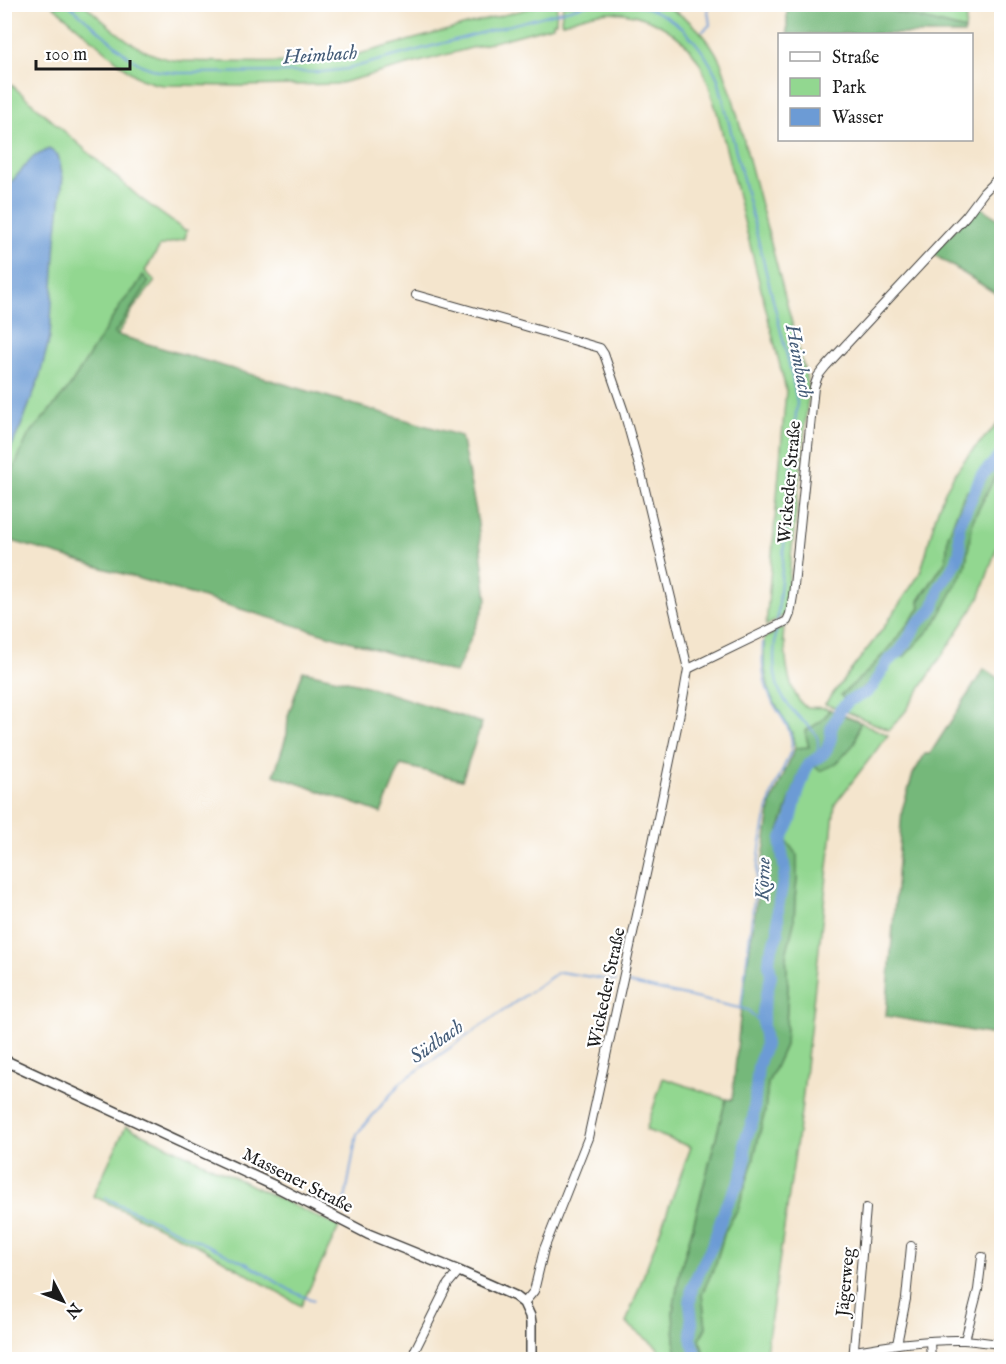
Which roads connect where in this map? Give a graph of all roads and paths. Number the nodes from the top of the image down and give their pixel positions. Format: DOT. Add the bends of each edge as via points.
graph roads {
  1 [pos="984,4"];
  2 [pos="1002,9"];
  3 [pos="1002,174"];
  4 [pos="416,295"];
  5 [pos="688,669"];
  6 [pos="4,1060"];
  7 [pos="866,1208"];
  8 [pos="911,1245"];
  9 [pos="982,1257"];
  10 [pos="459,1270"];
  11 [pos="524,1303"];
  12 [pos="964,1340"];
  13 [pos="930,1341"];
  14 [pos="897,1344"];
  15 [pos="1002,1344"];
  16 [pos="853,1355"];
  17 [pos="412,1359"];
  18 [pos="531,1359"];
  19 [pos="931,1359"];
  1 -- 2 [label="street"];
  3 -- 5 [label="street, Wickeder Straße" via="818,376 787,621"];
  4 -- 5 [label="street, Wickeder Straße" via="600,348 641,473"];
  5 -- 11 [label="street, Wickeder Straße" via="588,1138 544,1249 534,1291"];
  6 -- 10 [label="main road, Massener Straße" via="368,1233"];
  7 -- 16 [label="street, Jägerweg"];
  8 -- 14 [label="street"];
  9 -- 12 [label="street" via="978,1290"];
  10 -- 11 [label="main road, Massener Straße"];
  10 -- 17 [label="street" via="448,1284"];
  11 -- 18 [label="main road" via="531,1323"];
  12 -- 13 [label="street"];
  12 -- 15 [label="street"];
  13 -- 14 [label="street"];
  13 -- 19 [label="street"];
  14 -- 16 [label="street"];
}
